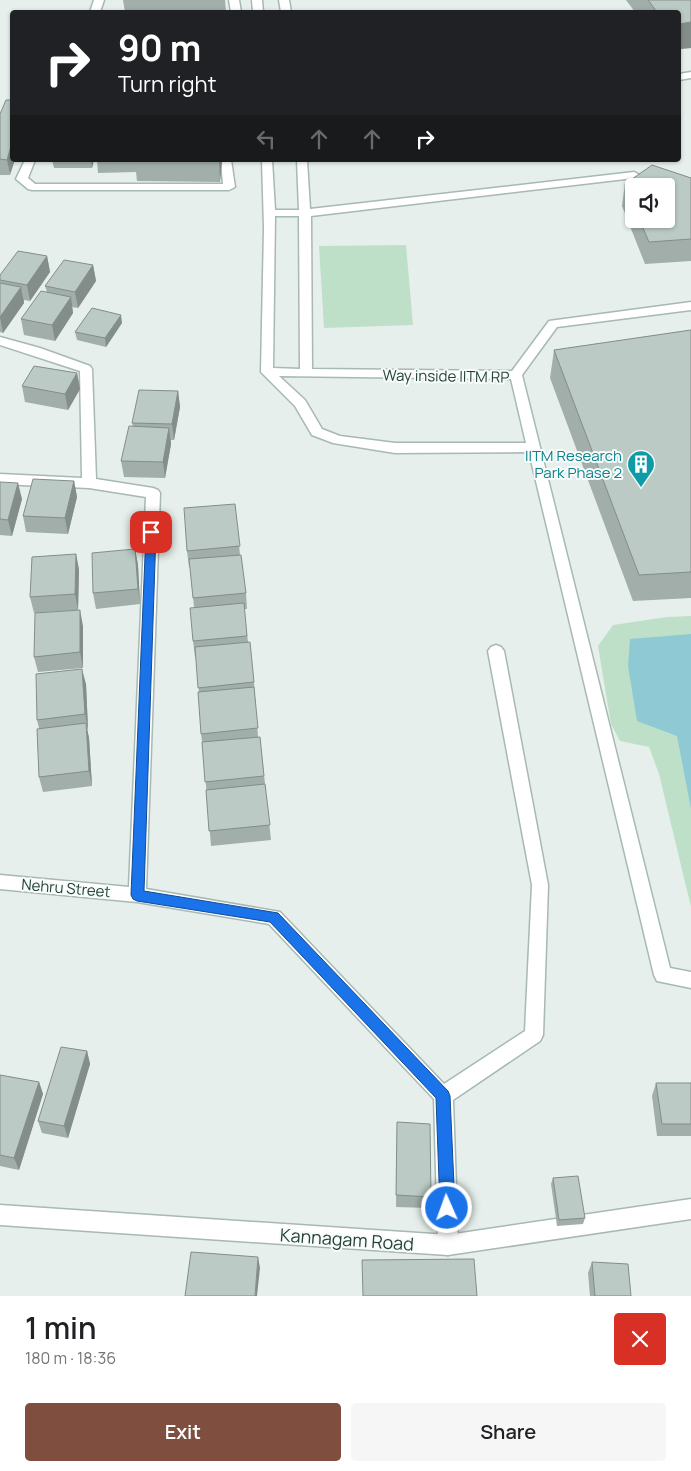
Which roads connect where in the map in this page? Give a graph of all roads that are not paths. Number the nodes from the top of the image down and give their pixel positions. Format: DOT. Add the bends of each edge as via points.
graph roads {
  1 [pos="29,162"];
  2 [pos="226,162"];
  3 [pos="267,162"];
  4 [pos="302,162"];
  5 [pos="634,175"];
  6 [pos="305,213"];
  7 [pos="270,214"];
  8 [pos="691,306"];
  9 [pos="0,341"];
  10 [pos="267,372"];
  11 [pos="306,373"];
  12 [pos="516,375"];
  13 [pos="534,447"];
  14 [pos="0,479"];
  15 [pos="89,484"];
  16 [pos="496,652"];
  17 [pos="0,882"];
  18 [pos="137,895"];
  19 [pos="691,980"];
  20 [pos="443,1096"];
  21 [pos="691,1209"];
  22 [pos="0,1215"];
  23 [pos="448,1246"];
  1 -- 2 [label="street" via="22,179 32,187 229,187"];
  3 -- 7 [label="street"];
  4 -- 6 [label="street"];
  5 -- 6 [label="street"];
  6 -- 7 [label="street"];
  6 -- 11 [label="street"];
  7 -- 10 [label="street"];
  8 -- 12 [label="street" via="552,324"];
  9 -- 15 [label="street" via="86,369"];
  10 -- 11 [label="street, Way inside IITM RP"];
  10 -- 13 [label="street" via="300,403 316,432 338,440 395,448"];
  11 -- 12 [label="street, Way inside IITM RP"];
  12 -- 13 [label="street, Way inside IITM RP"];
  13 -- 19 [label="street, Way inside IITM RP" via="662,975"];
  14 -- 15 [label="street"];
  15 -- 18 [label="street" via="153,493"];
  16 -- 20 [label="street" via="540,885 534,1035"];
  17 -- 18 [label="street, Nehru Street"];
  18 -- 20 [label="street, Nehru Street" via="274,917"];
  20 -- 23 [label="street"];
  21 -- 23 [label="street, Kannagam Road"];
  22 -- 23 [label="street, Kannagam Road"];
}
